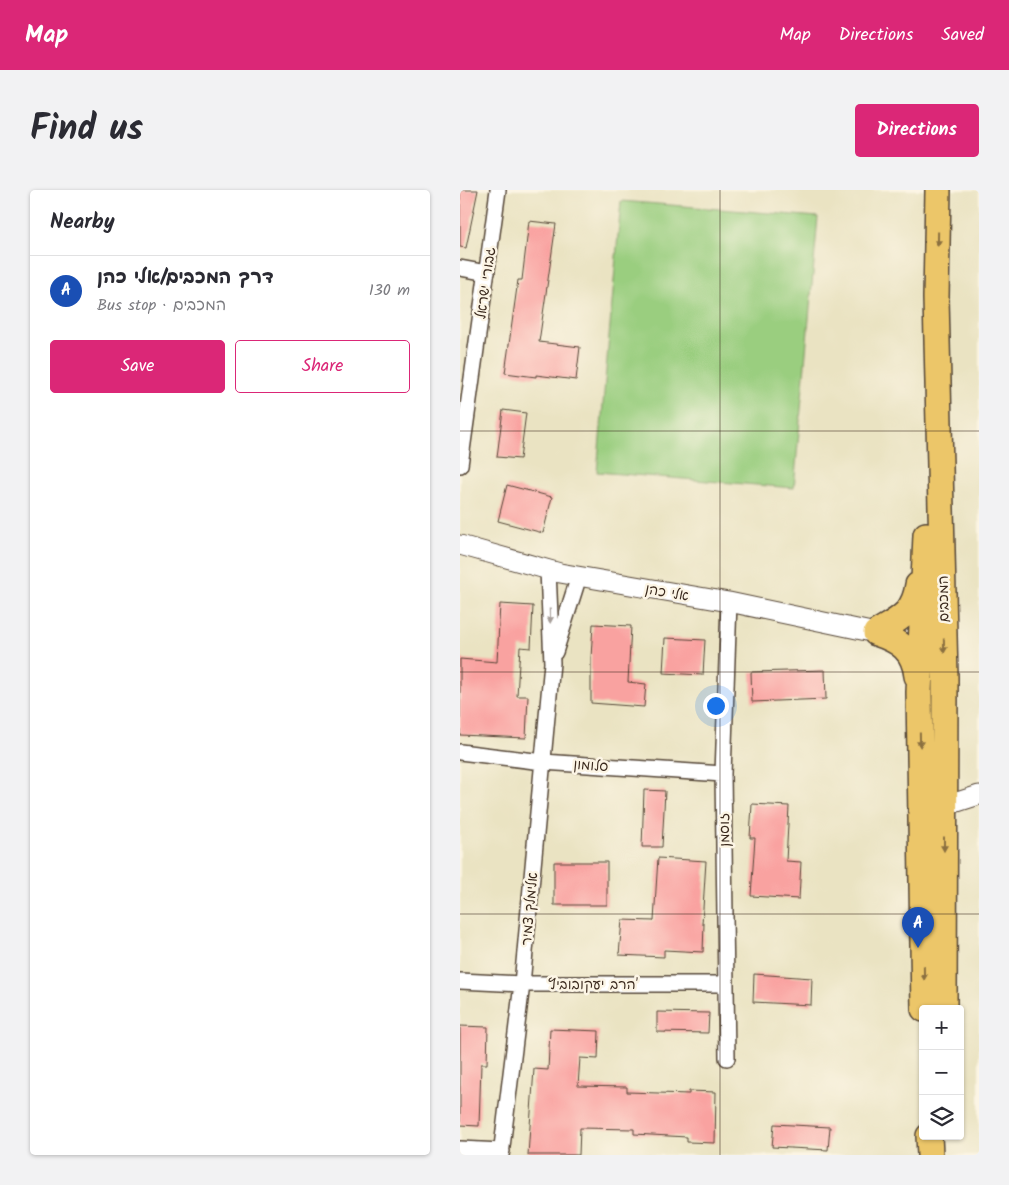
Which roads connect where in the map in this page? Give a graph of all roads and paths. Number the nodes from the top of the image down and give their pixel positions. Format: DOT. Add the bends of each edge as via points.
graph roads {
  1 [pos="498,190"];
  2 [pos="938,190"];
  3 [pos="460,268"];
  4 [pos="487,273"];
  5 [pos="936,298"];
  6 [pos="460,465"];
  7 [pos="928,516"];
  8 [pos="460,545"];
  9 [pos="548,570"];
  10 [pos="579,576"];
  11 [pos="729,602"];
  12 [pos="876,632"];
  13 [pos="552,663"];
  14 [pos="919,692"];
  15 [pos="460,752"];
  16 [pos="542,762"];
  17 [pos="723,774"];
  18 [pos="979,795"];
  19 [pos="945,806"];
  20 [pos="979,808"];
  21 [pos="460,981"];
  22 [pos="522,984"];
  23 [pos="725,984"];
  24 [pos="924,1005"];
  25 [pos="944,1005"];
  26 [pos="727,1058"];
  27 [pos="929,1140"];
  28 [pos="943,1140"];
  29 [pos="460,1150"];
  30 [pos="502,1153"];
  31 [pos="930,1155"];
  32 [pos="943,1155"];
  1 -- 4 [label="street, גבורי ישראל"];
  2 -- 5 [label="main road, המכבים, one-way"];
  3 -- 4 [label="street"];
  4 -- 6 [label="street, גבורי ישראל"];
  5 -- 7 [label="main road"];
  5 -- 19 [label="main road, המכבים, one-way"];
  7 -- 12 [label="main road" via="917,594 906,615"];
  7 -- 14 [label="main road"];
  8 -- 9 [label="street, אלי כהן"];
  9 -- 10 [label="street, אלי כהן"];
  9 -- 13 [label="street, אלימלך צמיר, one-way"];
  10 -- 11 [label="street, אלי כהן"];
  10 -- 13 [label="street, אלימלך צמיר"];
  11 -- 12 [label="street, אלי כהן"];
  11 -- 17 [label="street, זוסמן"];
  12 -- 14 [label="main road" via="892,638 908,651 916,665"];
  13 -- 16 [label="street, אלימלך צמיר"];
  14 -- 24 [label="main road, one-way"];
  15 -- 16 [label="street, סלומון"];
  16 -- 17 [label="street, סלומון"];
  16 -- 22 [label="street, אלימלך צמיר"];
  17 -- 23 [label="street, זוסמן"];
  18 -- 19 [label="street"];
  19 -- 20 [label="street"];
  19 -- 25 [label="main road, המכבים, one-way"];
  21 -- 22 [label="street, הרב יעקובוביץ'"];
  22 -- 23 [label="street, הרב יעקובוביץ'"];
  22 -- 30 [label="street, אלימלך צמיר"];
  23 -- 26 [label="street, זוסמן"];
  27 -- 31 [label="main road"];
  28 -- 32 [label="main road"];
  29 -- 30 [label="street"];
}
